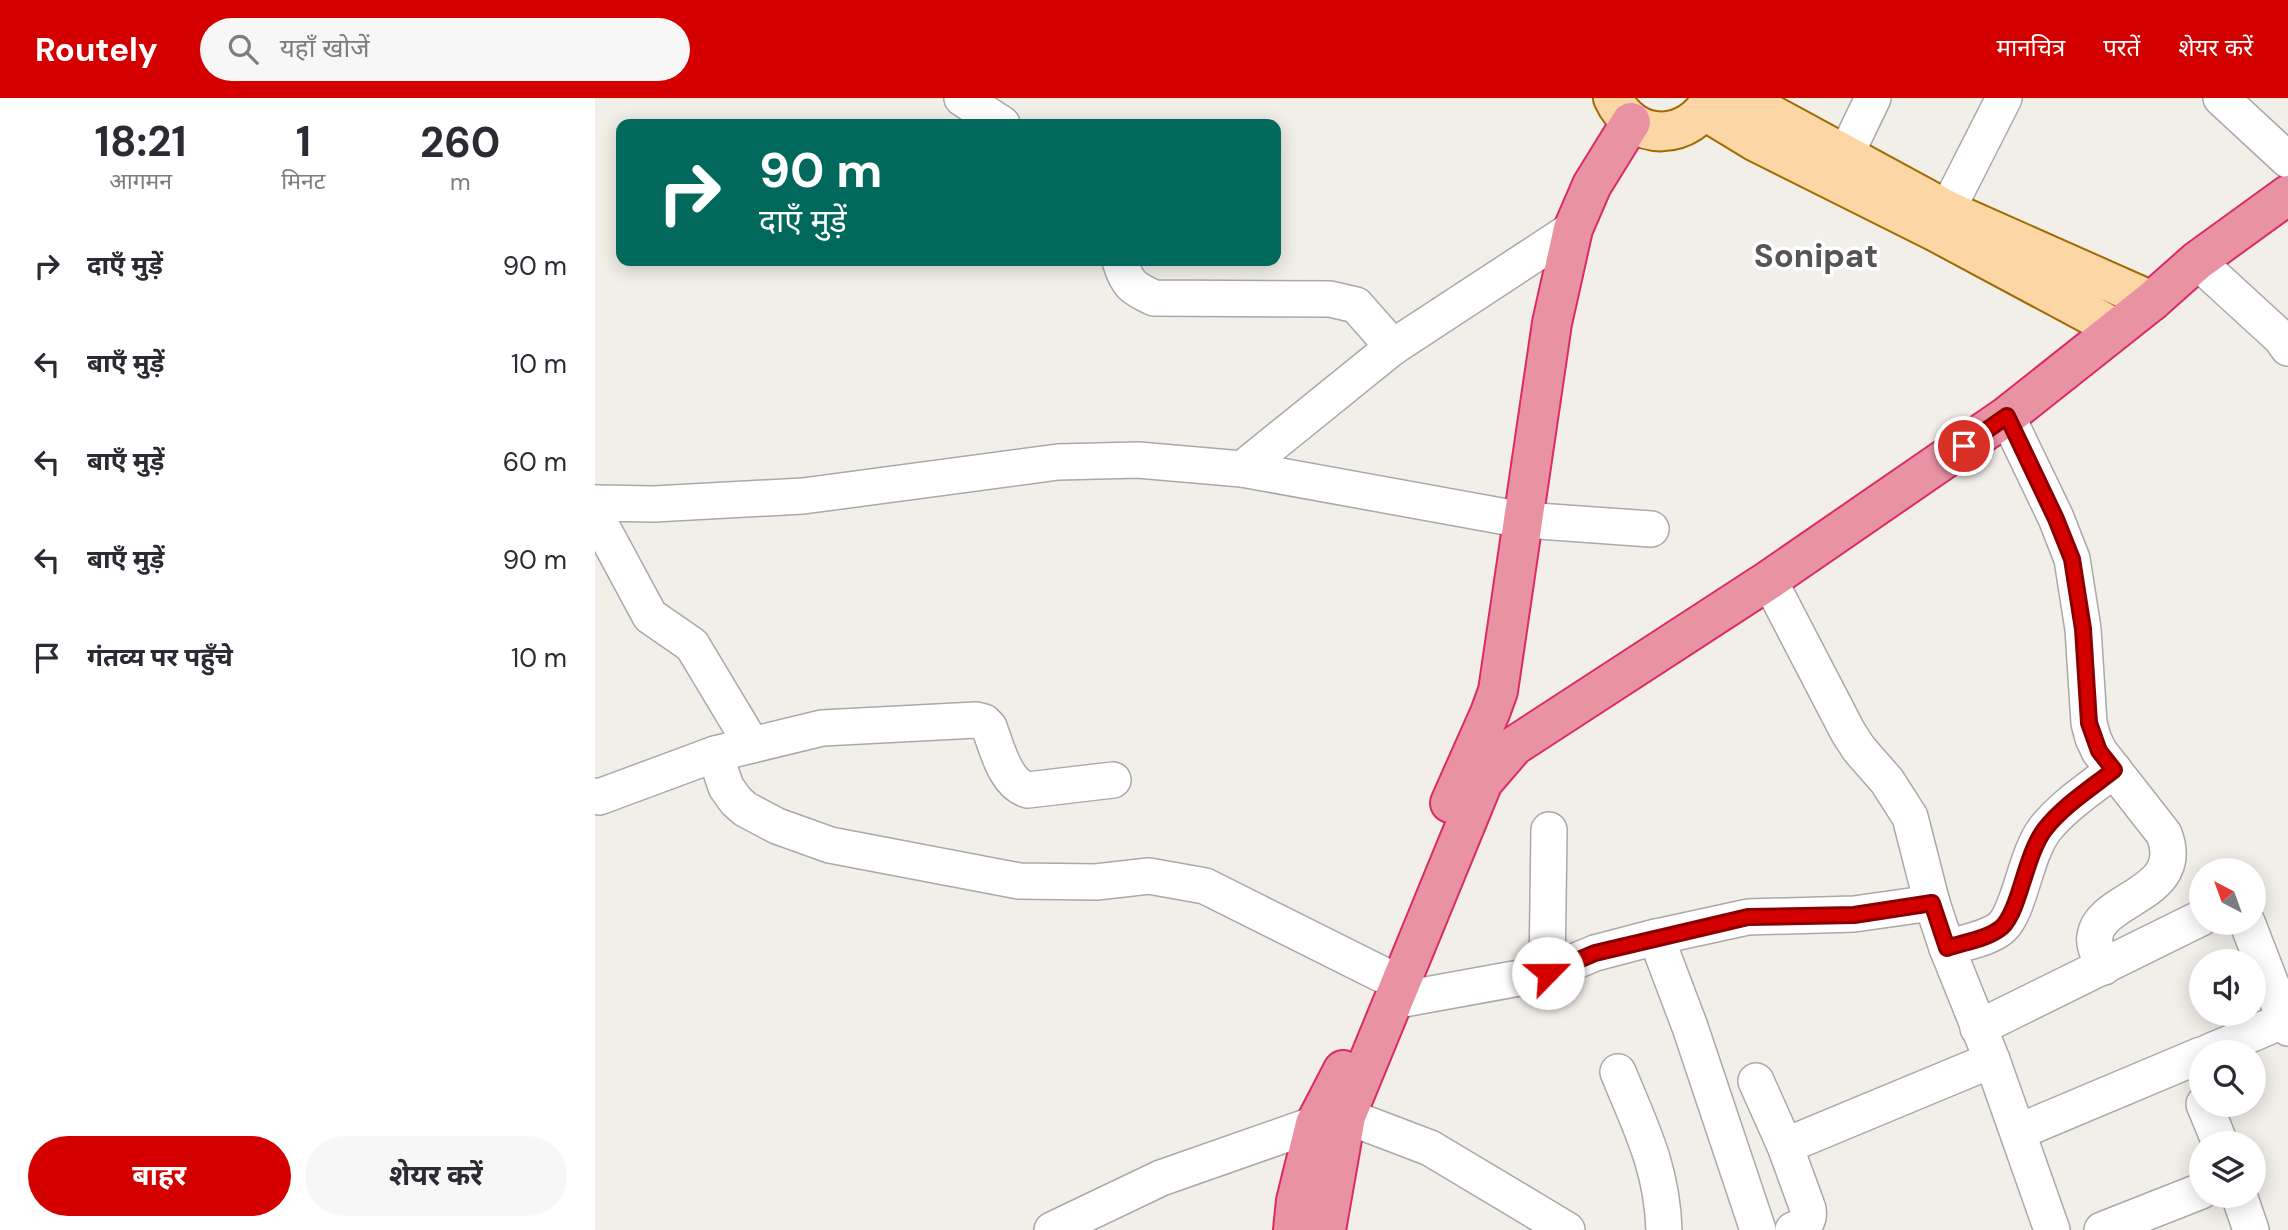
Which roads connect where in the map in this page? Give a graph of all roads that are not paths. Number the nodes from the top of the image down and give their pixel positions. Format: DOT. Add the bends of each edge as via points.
graph roads {
  1 [pos="962,98"];
  2 [pos="1741,98"];
  3 [pos="1873,98"];
  4 [pos="2004,98"];
  5 [pos="2221,98"];
  6 [pos="1708,104"];
  7 [pos="1622,110"];
  8 [pos="1789,112"];
  9 [pos="994,119"];
  10 [pos="1846,154"];
  11 [pos="2288,160"];
  12 [pos="2288,195"];
  13 [pos="1942,221"];
  14 [pos="1573,229"];
  15 [pos="2197,261"];
  16 [pos="1122,266"];
  17 [pos="2152,301"];
  18 [pos="2115,328"];
  19 [pos="2286,339"];
  20 [pos="1393,348"];
  21 [pos="2007,416"];
  22 [pos="1243,469"];
  23 [pos="595,503"];
  24 [pos="595,514"];
  25 [pos="1523,520"];
  26 [pos="1651,529"];
  27 [pos="1769,579"];
  28 [pos="751,745"];
  29 [pos="715,754"];
  30 [pos="2114,770"];
  31 [pos="1113,780"];
  32 [pos="595,796"];
  33 [pos="1549,830"];
  34 [pos="1932,903"];
  35 [pos="2189,924"];
  36 [pos="2252,935"];
  37 [pos="1656,937"];
  38 [pos="1947,948"];
  39 [pos="2103,967"];
  40 [pos="1548,973"];
  41 [pos="1387,988"];
  42 [pos="2287,1024"];
  43 [pos="1978,1028"];
  44 [pos="2243,1040"];
  45 [pos="1992,1060"];
  46 [pos="2189,1060"];
  47 [pos="1618,1072"];
  48 [pos="1756,1081"];
  49 [pos="1331,1120"];
  50 [pos="2018,1132"];
  51 [pos="1785,1146"];
  52 [pos="2189,1196"];
  53 [pos="2243,1208"];
  54 [pos="1052,1230"];
  55 [pos="1293,1230"];
  56 [pos="1326,1230"];
  57 [pos="1567,1230"];
  58 [pos="1664,1230"];
  59 [pos="1758,1230"];
  60 [pos="1793,1230"];
  61 [pos="2052,1230"];
  62 [pos="2102,1230"];
  63 [pos="2251,1230"];
  1 -- 9 [label="street"];
  2 -- 8 [label="main road"];
  3 -- 10 [label="street"];
  4 -- 13 [label="street"];
  5 -- 11 [label="street"];
  6 -- 7 [label="main road" via="1689,125 1671,132 1645,129"];
  6 -- 13 [label="main road" via="1756,142"];
  7 -- 14 [label="highway"];
  8 -- 10 [label="main road"];
  10 -- 13 [label="main road"];
  12 -- 15 [label="highway"];
  13 -- 17 [label="main road"];
  13 -- 18 [label="main road"];
  14 -- 20 [label="street"];
  14 -- 25 [label="highway" via="1552,323"];
  15 -- 17 [label="highway"];
  15 -- 19 [label="street"];
  16 -- 20 [label="street" via="1136,289 1154,298 1346,301 1356,305"];
  17 -- 18 [label="highway"];
  18 -- 21 [label="highway"];
  20 -- 22 [label="street"];
  21 -- 27 [label="highway"];
  21 -- 30 [label="street" via="2072,559 2083,629 2089,723 2099,751"];
  22 -- 23 [label="street" via="1137,460 1058,462 803,496"];
  22 -- 25 [label="street"];
  24 -- 28 [label="street" via="650,617 692,645"];
  25 -- 26 [label="street"];
  25 -- 41 [label="highway" via="1498,691"];
  27 -- 34 [label="street" via="1848,732 1910,817"];
  27 -- 41 [label="highway" via="1514,746 1483,782"];
  28 -- 29 [label="street"];
  28 -- 31 [label="street" via="822,728 977,720 989,727 1009,775 1020,788"];
  29 -- 32 [label="street"];
  29 -- 41 [label="street" via="726,787 745,809 830,845 1019,881 1096,882 1149,876 1205,886"];
  30 -- 38 [label="street" via="2045,829 2030,857 2010,918 2001,928"];
  30 -- 39 [label="street" via="2164,834 2169,860 2149,887 2100,922 2095,944"];
  33 -- 40 [label="street"];
  34 -- 37 [label="street" via="1854,915 1748,917"];
  34 -- 38 [label="street"];
  35 -- 39 [label="street"];
  36 -- 42 [label="street"];
  37 -- 40 [label="street" via="1595,953"];
  37 -- 59 [label="street"];
  38 -- 43 [label="street"];
  39 -- 43 [label="street"];
  40 -- 41 [label="street"];
  41 -- 49 [label="highway"];
  42 -- 44 [label="street"];
  43 -- 45 [label="street"];
  45 -- 50 [label="street"];
  45 -- 51 [label="street"];
  46 -- 50 [label="street"];
  47 -- 58 [label="street" via="1655,1163"];
  48 -- 51 [label="street"];
  49 -- 54 [label="street" via="1161,1178"];
  49 -- 55 [label="highway" via="1296,1201"];
  49 -- 56 [label="highway"];
  49 -- 57 [label="street" via="1430,1148"];
  50 -- 61 [label="street"];
  51 -- 60 [label="street" via="1809,1217"];
  52 -- 62 [label="street"];
  53 -- 63 [label="street"];
}
